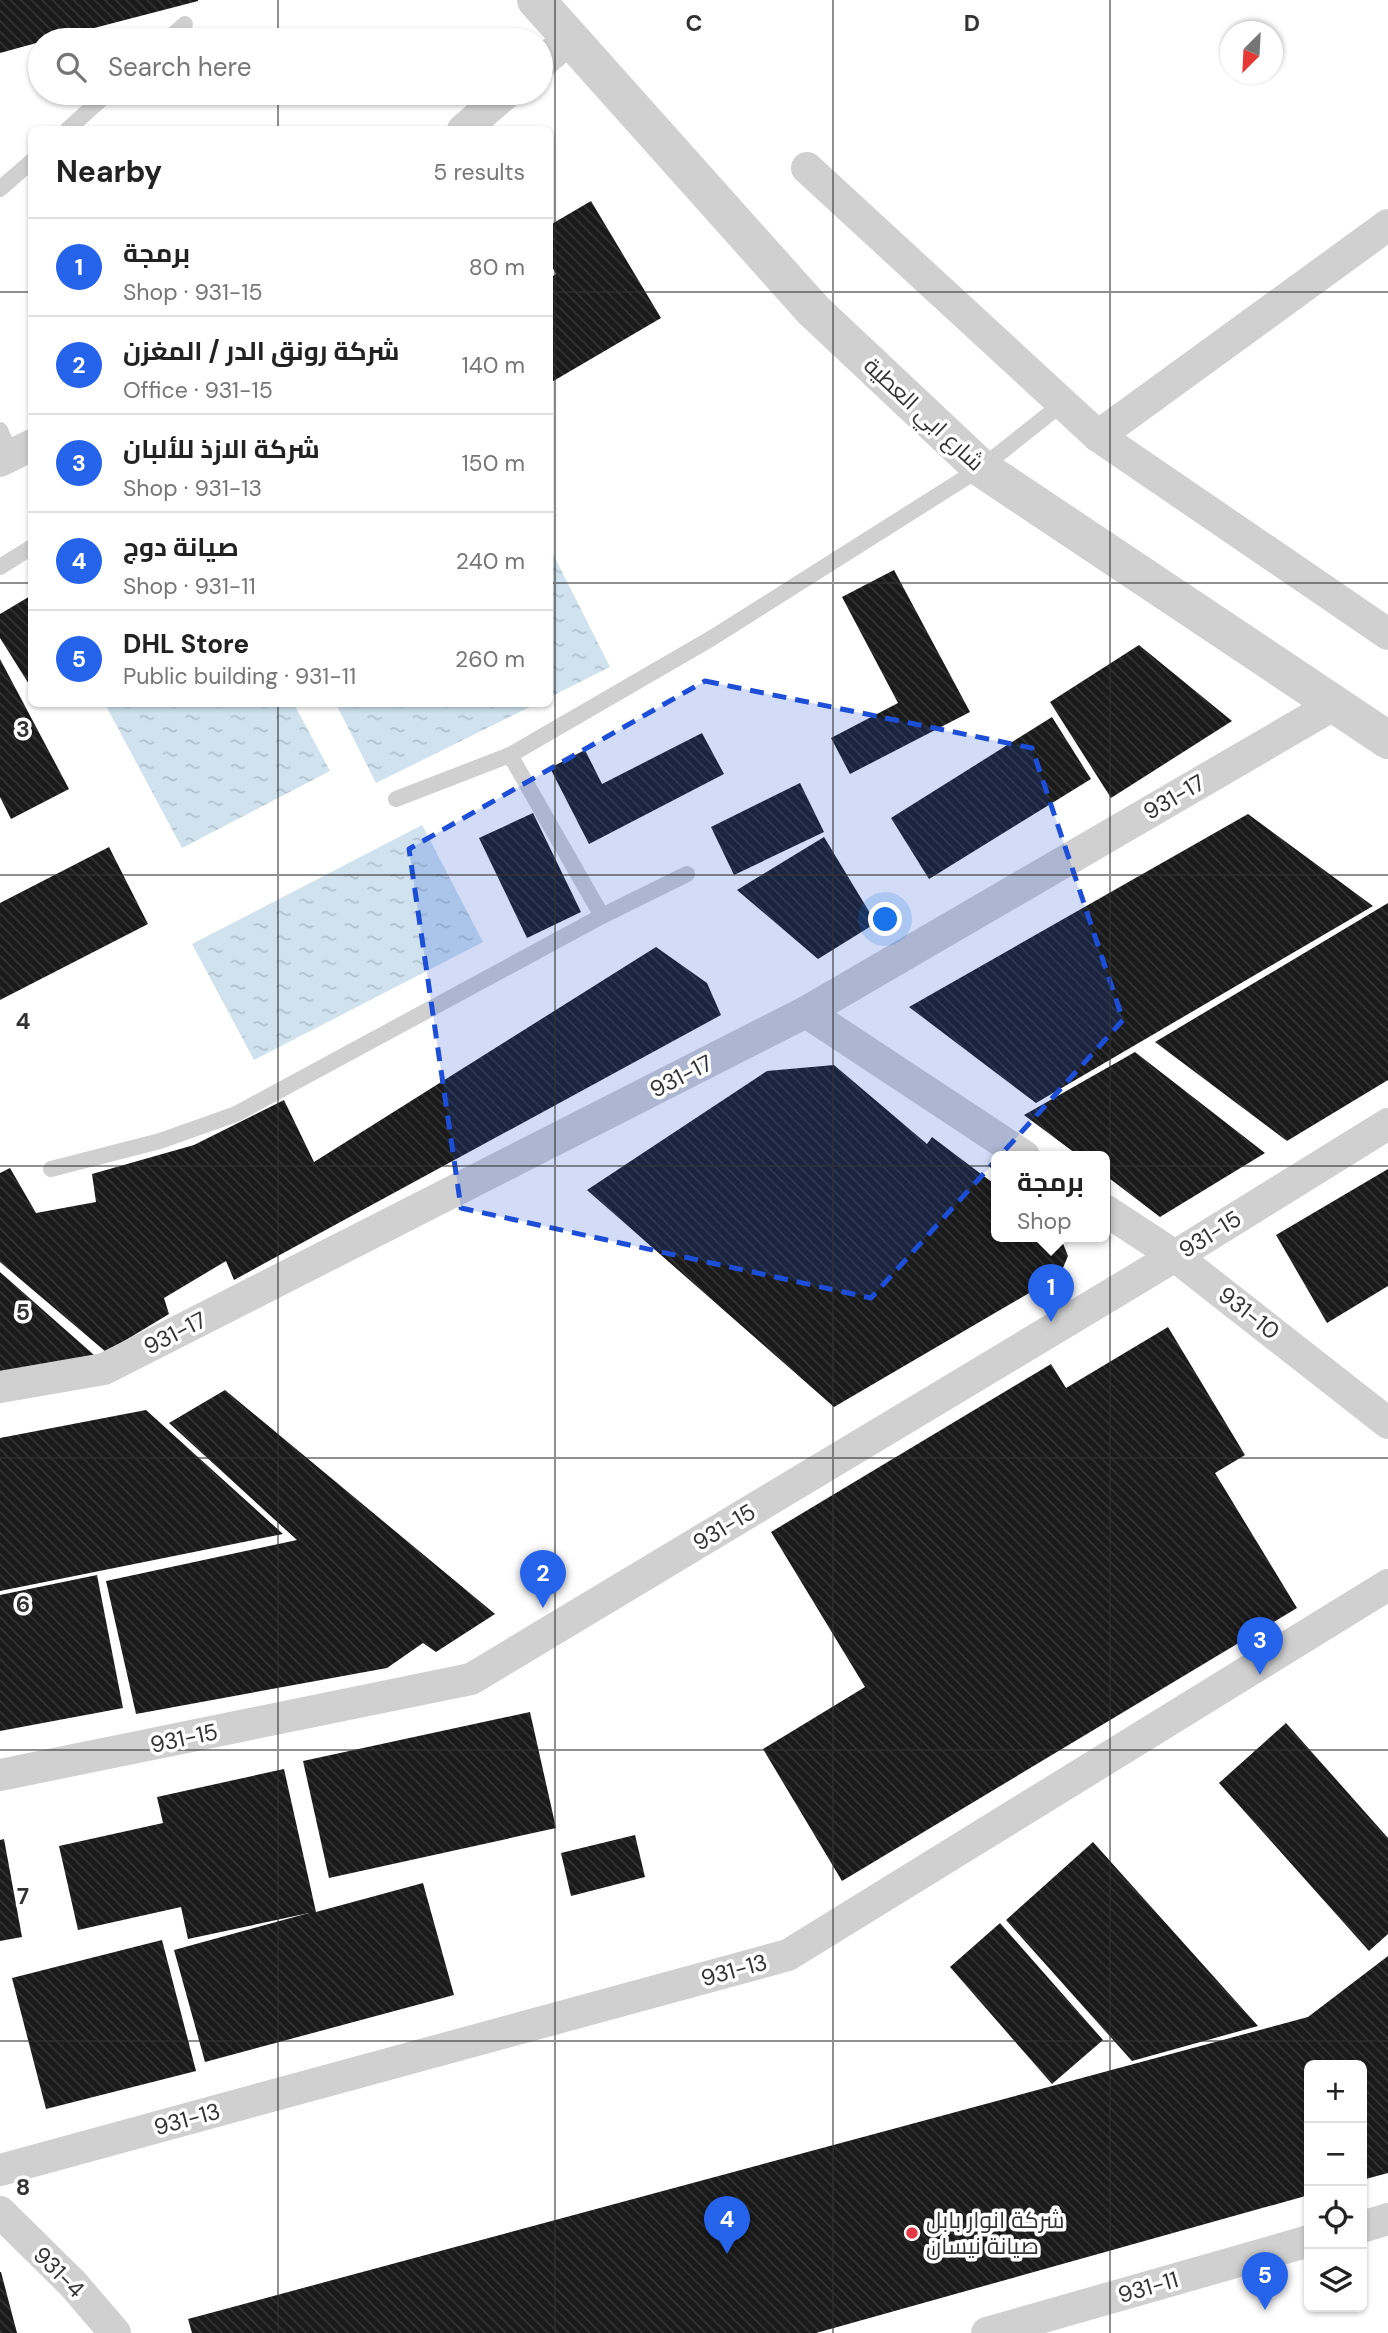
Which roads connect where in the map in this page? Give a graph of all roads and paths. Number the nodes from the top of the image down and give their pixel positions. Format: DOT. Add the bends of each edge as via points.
graph roads {
  1 [pos="536,0"];
  2 [pos="185,24"];
  3 [pos="180,28"];
  4 [pos="546,28"];
  5 [pos="555,51"];
  6 [pos="95,105"];
  7 [pos="492,105"];
  8 [pos="71,126"];
  9 [pos="468,126"];
  10 [pos="28,164"];
  11 [pos="807,168"];
  12 [pos="0,189"];
  13 [pos="1388,225"];
  14 [pos="1063,403"];
  15 [pos="1098,436"];
  16 [pos="981,468"];
  17 [pos="28,550"];
  18 [pos="0,567"];
  19 [pos="1388,634"];
  20 [pos="1335,704"];
  21 [pos="1388,740"];
  22 [pos="510,755"];
  23 [pos="396,799"];
  24 [pos="687,874"];
  25 [pos="602,916"];
  26 [pos="806,1012"];
  27 [pos="1388,1124"];
  28 [pos="1016,1151"];
  29 [pos="51,1168"];
  30 [pos="1110,1212"];
  31 [pos="1175,1256"];
  32 [pos="0,1387"];
  33 [pos="1388,1423"];
  34 [pos="1388,1585"];
  35 [pos="0,1775"];
  36 [pos="0,2170"];
  37 [pos="0,2213"];
  38 [pos="1388,2219"];
  39 [pos="1367,2225"];
  40 [pos="1304,2243"];
  41 [pos="115,2333"];
  42 [pos="987,2333"];
  1 -- 4 [label="street, شارع ابي العطية"];
  2 -- 3 [label="lane"];
  5 -- 16 [label="street, شارع ابي العطية" via="813,310"];
  6 -- 8 [label="lane"];
  7 -- 9 [label="street"];
  10 -- 12 [label="lane"];
  11 -- 14 [label="street"];
  13 -- 15 [label="street"];
  14 -- 15 [label="street"];
  14 -- 16 [label="lane"];
  15 -- 19 [label="street"];
  16 -- 20 [label="street, شارع ابي العطية"];
  16 -- 22 [label="lane" via="712,638"];
  17 -- 18 [label="lane"];
  20 -- 21 [label="street, شارع ابي العطية"];
  20 -- 26 [label="street, 931-17"];
  22 -- 23 [label="lane"];
  22 -- 25 [label="lane"];
  24 -- 25 [label="lane"];
  25 -- 29 [label="lane" via="236,1114 160,1141"];
  26 -- 28 [label="street"];
  26 -- 32 [label="street, 931-17" via="104,1369"];
  27 -- 31 [label="street, 931-15"];
  30 -- 31 [label="street, 931-10"];
  31 -- 33 [label="street, 931-10"];
  31 -- 35 [label="street, 931-15" via="471,1679"];
  34 -- 36 [label="street, 931-13" via="788,1955"];
  37 -- 41 [label="street, 931-4"];
  38 -- 39 [label="street"];
  40 -- 42 [label="street, 931-11"];
}
